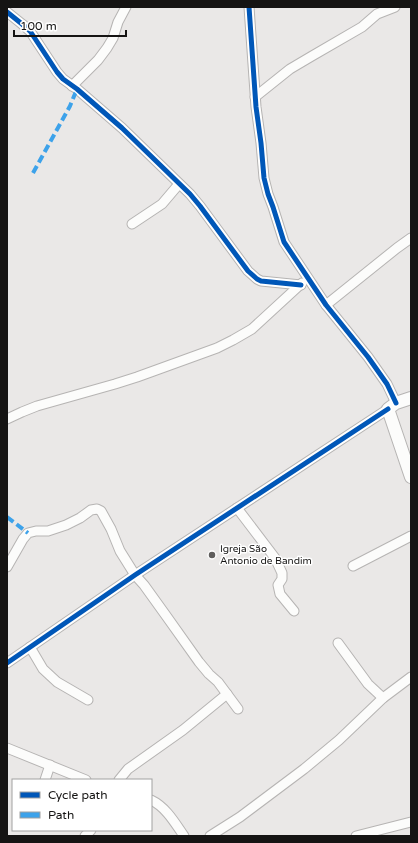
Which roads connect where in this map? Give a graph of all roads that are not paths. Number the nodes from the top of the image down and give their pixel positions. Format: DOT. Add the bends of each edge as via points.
graph roads {
  1 [pos="126,7"];
  2 [pos="249,7"];
  3 [pos="395,7"];
  4 [pos="7,12"];
  5 [pos="72,86"];
  6 [pos="255,97"];
  7 [pos="179,184"];
  8 [pos="132,224"];
  9 [pos="411,238"];
  10 [pos="305,282"];
  11 [pos="326,305"];
  12 [pos="411,398"];
  13 [pos="392,406"];
  14 [pos="7,419"];
  15 [pos="411,477"];
  16 [pos="237,508"];
  17 [pos="411,536"];
  18 [pos="7,566"];
  19 [pos="354,566"];
  20 [pos="135,576"];
  21 [pos="294,611"];
  22 [pos="338,643"];
  23 [pos="30,647"];
  24 [pos="7,663"];
  25 [pos="411,677"];
  26 [pos="227,694"];
  27 [pos="383,698"];
  28 [pos="88,700"];
  29 [pos="238,709"];
  30 [pos="7,748"];
  31 [pos="50,765"];
  32 [pos="45,779"];
  33 [pos="84,779"];
  34 [pos="120,779"];
  35 [pos="152,801"];
  36 [pos="411,822"];
  37 [pos="184,836"];
  38 [pos="210,836"];
  39 [pos="356,836"];
  1 -- 5 [label="street" via="107,48"];
  2 -- 6 [label="street"];
  3 -- 6 [label="street" via="377,14 362,27 290,69"];
  4 -- 5 [label="street" via="30,31 57,72"];
  5 -- 7 [label="street" via="122,128"];
  6 -- 10 [label="street" via="268,194 284,242"];
  7 -- 8 [label="street" via="162,204"];
  7 -- 10 [label="street" via="200,206 248,271 257,279 266,282"];
  9 -- 11 [label="street"];
  10 -- 11 [label="street"];
  10 -- 14 [label="street" via="252,329 217,348 130,380 37,406"];
  11 -- 13 [label="street" via="387,384"];
  12 -- 13 [label="main road"];
  13 -- 15 [label="main road"];
  13 -- 16 [label="street"];
  16 -- 20 [label="street"];
  16 -- 21 [label="street" via="275,558 282,573 278,585 280,594"];
  17 -- 19 [label="street"];
  18 -- 20 [label="street" via="28,533 66,525 97,509 101,511"];
  20 -- 23 [label="street"];
  20 -- 26 [label="street" via="199,662"];
  22 -- 27 [label="street" via="368,684"];
  23 -- 24 [label="street"];
  23 -- 28 [label="street" via="43,669 57,682"];
  25 -- 27 [label="street"];
  26 -- 29 [label="street"];
  26 -- 34 [label="street" via="183,730 128,768"];
  27 -- 38 [label="street" via="339,740 304,768 240,817"];
  30 -- 31 [label="street"];
  31 -- 32 [label="street"];
  31 -- 33 [label="street"];
  35 -- 37 [label="street" via="162,807"];
  36 -- 39 [label="street"];
}
